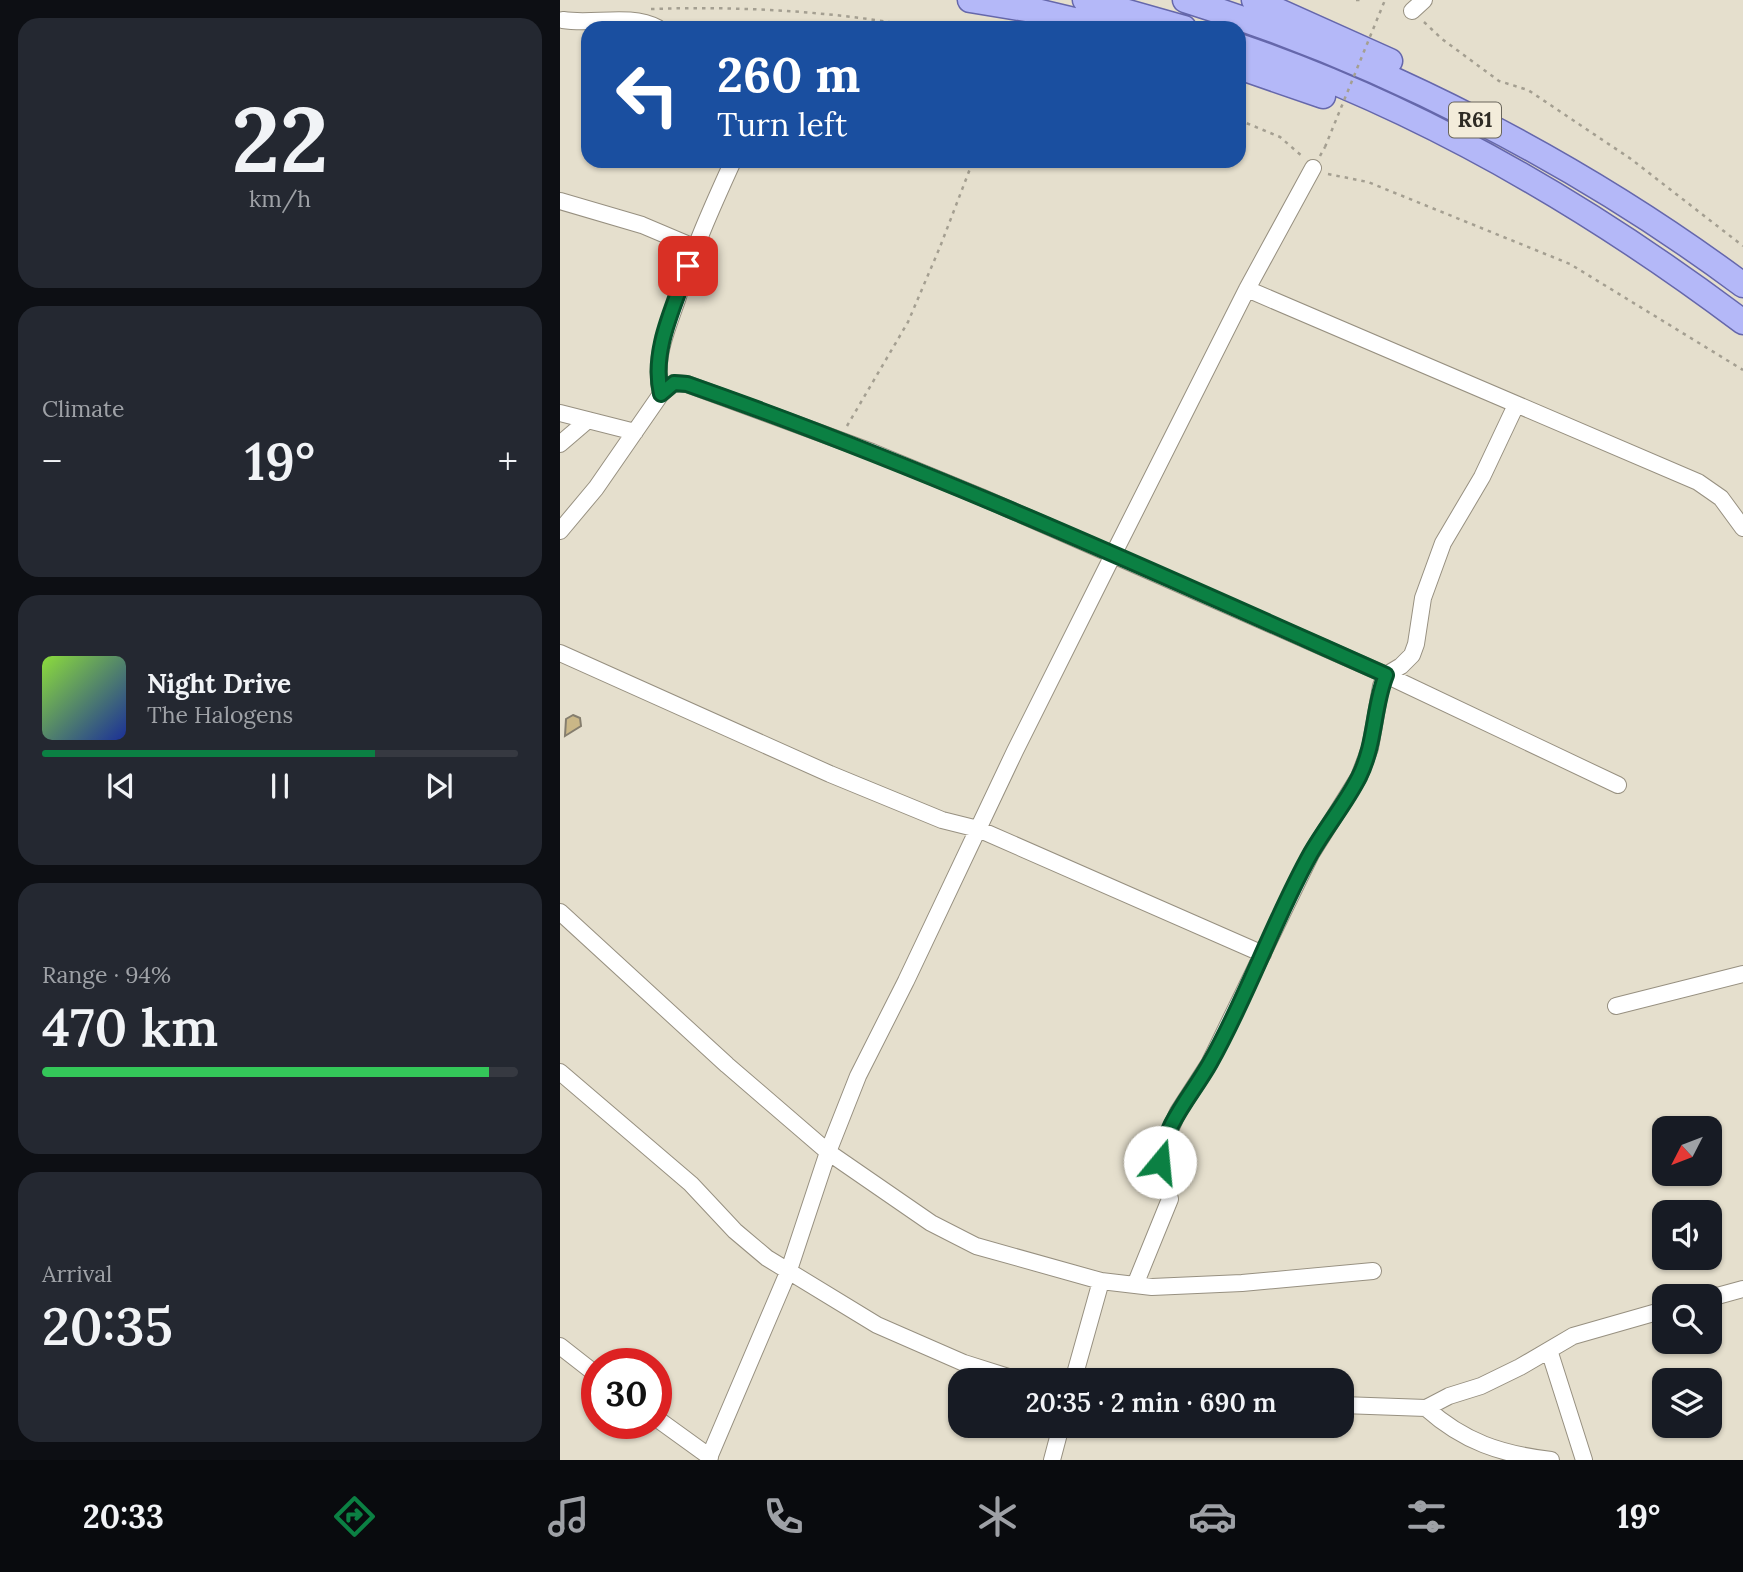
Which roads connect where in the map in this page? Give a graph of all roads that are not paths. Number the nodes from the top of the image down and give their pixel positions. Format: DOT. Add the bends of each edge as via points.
graph roads {
  1 [pos="970,0"];
  2 [pos="1085,0"];
  3 [pos="1185,0"];
  4 [pos="1254,0"];
  5 [pos="563,20"];
  6 [pos="614,21"];
  7 [pos="634,21"];
  8 [pos="1078,21"];
  9 [pos="1159,21"];
  10 [pos="581,23"];
  11 [pos="1246,49"];
  12 [pos="1246,69"];
  13 [pos="730,168"];
  14 [pos="1314,168"];
  15 [pos="560,201"];
  16 [pos="1660,227"];
  17 [pos="694,247"];
  18 [pos="1743,285"];
  19 [pos="1247,289"];
  20 [pos="1743,324"];
  21 [pos="661,394"];
  22 [pos="1516,405"];
  23 [pos="560,413"];
  24 [pos="589,420"];
  25 [pos="635,432"];
  26 [pos="560,444"];
  27 [pos="1743,528"];
  28 [pos="560,531"];
  29 [pos="1113,555"];
  30 [pos="560,653"];
  31 [pos="1386,675"];
  32 [pos="1618,785"];
  33 [pos="978,829"];
  34 [pos="560,912"];
  35 [pos="1264,954"];
  36 [pos="1743,974"];
  37 [pos="1616,1006"];
  38 [pos="560,1072"];
  39 [pos="828,1152"];
  40 [pos="789,1270"];
  41 [pos="1373,1271"];
  42 [pos="1101,1281"];
  43 [pos="1135,1285"];
  44 [pos="1743,1289"];
  45 [pos="1722,1295"];
  46 [pos="1652,1313"];
  47 [pos="560,1346"];
  48 [pos="1549,1350"];
  49 [pos="581,1362"];
  50 [pos="980,1368"];
  51 [pos="1077,1368"];
  52 [pos="1354,1405"];
  53 [pos="1426,1408"];
  54 [pos="672,1430"];
  55 [pos="1058,1438"];
  56 [pos="709,1458"];
  57 [pos="1052,1460"];
  58 [pos="1551,1460"];
  59 [pos="1584,1460"];
  1 -- 8 [label="main road"];
  2 -- 9 [label="main road"];
  3 -- 16 [label="main road, R61" via="1390,77 1508,137"];
  4 -- 16 [label="main road" via="1351,42 1505,122 1627,198"];
  5 -- 10 [label="street"];
  6 -- 7 [label="street"];
  11 -- 20 [label="main road, R61" via="1387,107 1487,157 1651,254"];
  12 -- 20 [label="main road" via="1312,91 1486,168"];
  13 -- 17 [label="street"];
  14 -- 19 [label="street"];
  15 -- 17 [label="street" via="642,225"];
  16 -- 18 [label="main road, R61"];
  17 -- 21 [label="street" via="660,347 657,379"];
  19 -- 22 [label="street"];
  19 -- 29 [label="street"];
  21 -- 25 [label="street"];
  21 -- 29 [label="street" via="674,383 687,384 839,440"];
  22 -- 27 [label="street" via="1698,482 1721,498"];
  22 -- 31 [label="street" via="1482,477 1443,543 1423,598 1412,655"];
  23 -- 24 [label="street"];
  24 -- 25 [label="street"];
  24 -- 26 [label="street"];
  25 -- 28 [label="street"];
  29 -- 31 [label="street"];
  29 -- 33 [label="street"];
  30 -- 33 [label="street" via="830,774 942,820"];
  31 -- 32 [label="street"];
  31 -- 35 [label="street" via="1359,777 1311,854"];
  33 -- 35 [label="street"];
  33 -- 39 [label="street" via="858,1076"];
  34 -- 39 [label="street"];
  35 -- 43 [label="street" via="1161,1150 1170,1199"];
  36 -- 37 [label="street"];
  38 -- 40 [label="street" via="691,1184 751,1246"];
  39 -- 40 [label="street"];
  39 -- 42 [label="street" via="931,1223 976,1246"];
  40 -- 50 [label="street" via="877,1325"];
  40 -- 56 [label="street"];
  41 -- 43 [label="street" via="1242,1283"];
  42 -- 43 [label="street"];
  42 -- 51 [label="street"];
  44 -- 45 [label="street"];
  46 -- 48 [label="street" via="1573,1336"];
  47 -- 49 [label="street"];
  48 -- 53 [label="street" via="1482,1386"];
  48 -- 59 [label="street"];
  52 -- 53 [label="street"];
  53 -- 58 [label="street" via="1479,1444"];
  54 -- 56 [label="street"];
  55 -- 57 [label="street"];
}
